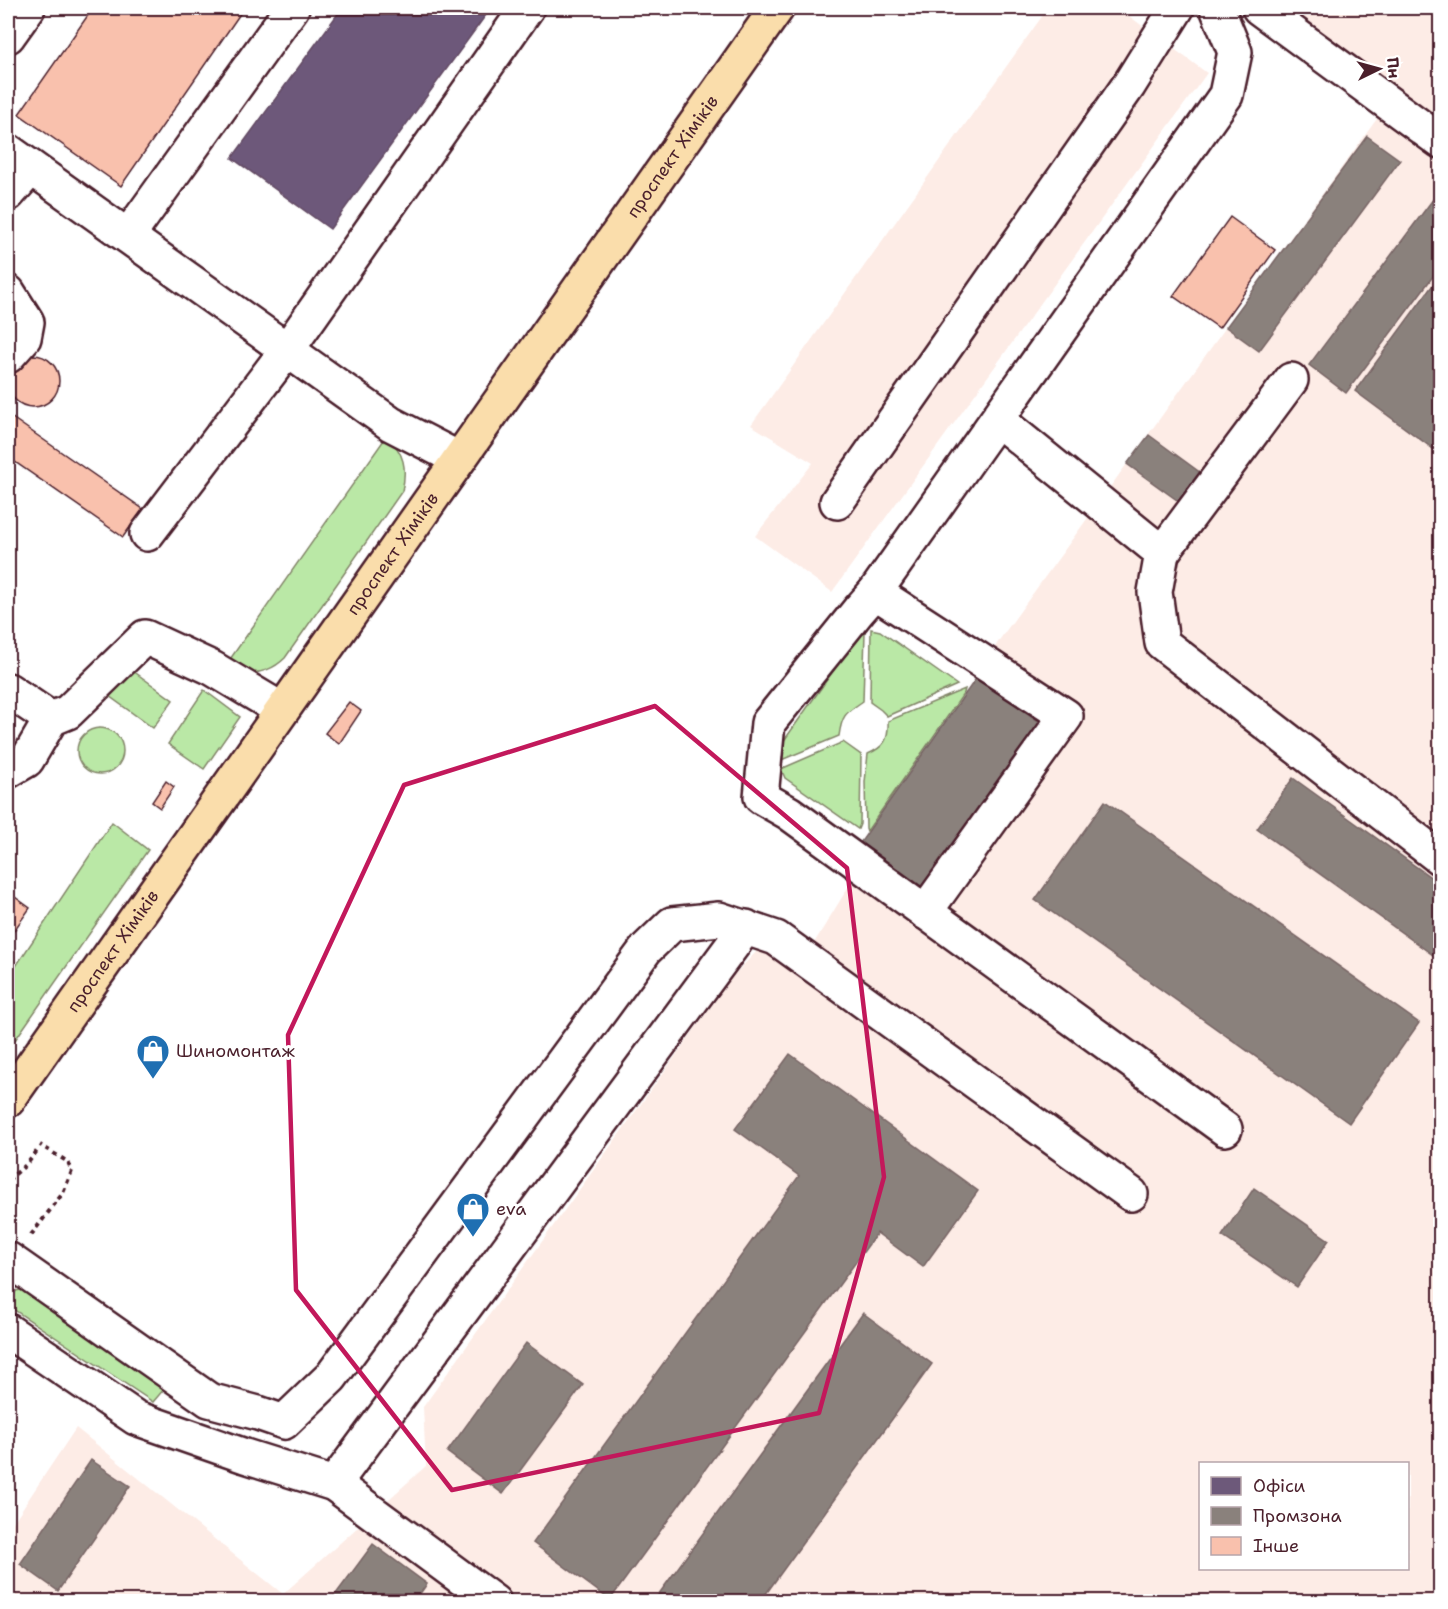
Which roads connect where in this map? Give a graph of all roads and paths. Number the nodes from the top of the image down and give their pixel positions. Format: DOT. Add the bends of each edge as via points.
graph roads {
  1 [pos="28,8"];
  2 [pos="292,8"];
  3 [pos="527,8"];
  4 [pos="777,8"];
  5 [pos="1177,8"];
  6 [pos="1217,8"];
  7 [pos="1258,8"];
  8 [pos="8,36"];
  9 [pos="1440,141"];
  10 [pos="19,160"];
  11 [pos="8,194"];
  12 [pos="128,236"];
  13 [pos="8,292"];
  14 [pos="287,350"];
  15 [pos="8,356"];
  16 [pos="1291,380"];
  17 [pos="998,420"];
  18 [pos="459,459"];
  19 [pos="837,502"];
  20 [pos="147,534"];
  21 [pos="1162,553"];
  22 [pos="876,592"];
  23 [pos="8,690"];
  24 [pos="282,710"];
  25 [pos="51,719"];
  26 [pos="8,771"];
  27 [pos="1440,858"];
  28 [pos="925,912"];
  29 [pos="746,927"];
  30 [pos="8,1100"];
  31 [pos="1225,1129"];
  32 [pos="40,1145"];
  33 [pos="37,1151"];
  34 [pos="8,1180"];
  35 [pos="1131,1194"];
  36 [pos="9,1260"];
  37 [pos="8,1331"];
  38 [pos="258,1413"];
  39 [pos="245,1456"];
  40 [pos="334,1485"];
  41 [pos="494,1602"];
  1 -- 8 [label="lane"];
  2 -- 12 [label="lane"];
  3 -- 14 [label="lane"];
  4 -- 18 [label="main road, проспект Хіміків"];
  5 -- 19 [label="lane" via="1129,85"];
  6 -- 17 [label="lane" via="1235,52 1226,95"];
  7 -- 9 [label="lane"];
  10 -- 11 [label="lane"];
  10 -- 12 [label="lane"];
  12 -- 14 [label="lane"];
  13 -- 15 [label="lane" via="27,322 24,338"];
  14 -- 18 [label="lane" via="392,424"];
  14 -- 20 [label="lane"];
  16 -- 21 [label="lane"];
  17 -- 21 [label="lane"];
  17 -- 22 [label="lane"];
  18 -- 24 [label="main road, проспект Хіміків"];
  21 -- 27 [label="lane" via="1155,592 1162,643"];
  22 -- 28 [label="lane" via="768,723 761,797"];
  22 -- 28 [label="lane" via="1066,716"];
  23 -- 25 [label="lane"];
  24 -- 25 [label="lane" via="212,668 145,637 68,712"];
  24 -- 30 [label="main road, проспект Хіміків"];
  25 -- 26 [label="lane" via="27,760"];
  28 -- 31 [label="lane"];
  29 -- 35 [label="lane" via="776,938"];
  29 -- 38 [label="lane" via="719,919 672,924 646,949 331,1377 284,1422"];
  29 -- 40 [label="lane"];
  32 -- 36 [label="path" via="68,1162 72,1172 63,1194"];
  33 -- 34 [label="path"];
  36 -- 38 [label="lane" via="209,1400"];
  37 -- 39 [label="lane" via="136,1418"];
  38 -- 39 [label="lane"];
  39 -- 40 [label="lane"];
  40 -- 41 [label="lane"];
}
